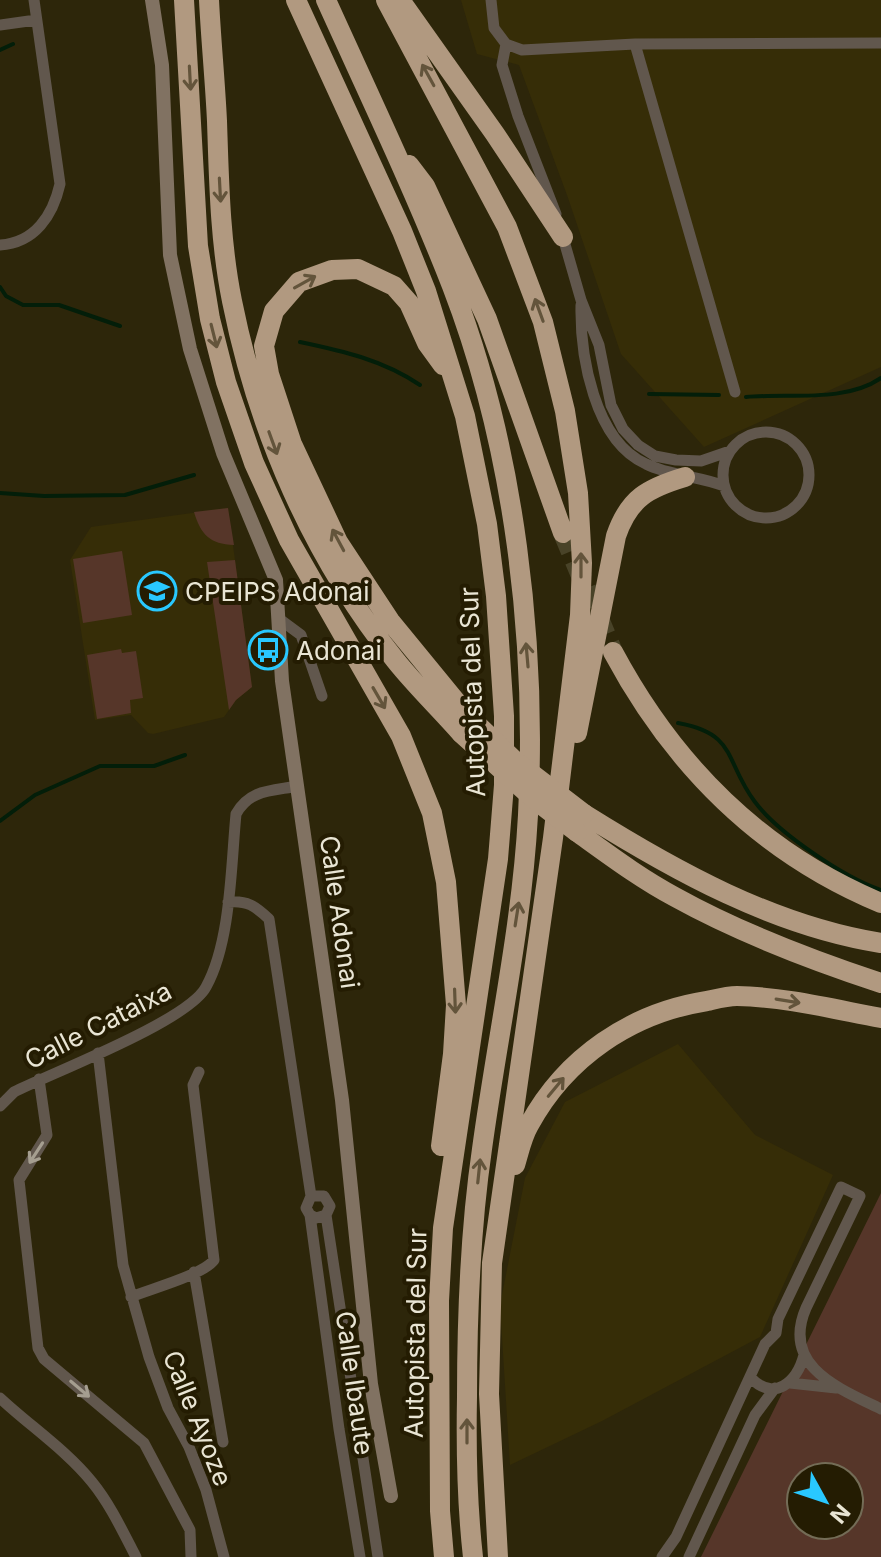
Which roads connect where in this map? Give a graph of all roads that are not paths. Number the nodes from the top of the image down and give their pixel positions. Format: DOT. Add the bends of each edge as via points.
graph roads {
  1 [pos="34,0"];
  2 [pos="152,0"];
  3 [pos="184,0"];
  4 [pos="209,0"];
  5 [pos="296,0"];
  6 [pos="326,0"];
  7 [pos="386,0"];
  8 [pos="400,0"];
  9 [pos="491,0"];
  10 [pos="36,20"];
  11 [pos="0,25"];
  12 [pos="881,43"];
  13 [pos="506,44"];
  14 [pos="635,44"];
  15 [pos="392,144"];
  16 [pos="563,237"];
  17 [pos="0,245"];
  18 [pos="581,300"];
  19 [pos="455,380"];
  20 [pos="735,392"];
  21 [pos="730,451"];
  22 [pos="685,477"];
  23 [pos="724,486"];
  24 [pos="563,533"];
  25 [pos="278,618"];
  26 [pos="613,652"];
  27 [pos="322,696"];
  28 [pos="464,724"];
  29 [pos="298,786"];
  30 [pos="581,823"];
  31 [pos="553,838"];
  32 [pos="228,902"];
  33 [pos="881,903"];
  34 [pos="881,943"];
  35 [pos="881,983"];
  36 [pos="881,1018"];
  37 [pos="98,1053"];
  38 [pos="199,1072"];
  39 [pos="39,1079"];
  40 [pos="0,1106"];
  41 [pos="311,1196"];
  42 [pos="310,1215"];
  43 [pos="326,1215"];
  44 [pos="443,1228"];
  45 [pos="492,1263"];
  46 [pos="194,1272"];
  47 [pos="131,1297"];
  48 [pos="776,1333"];
  49 [pos="798,1338"];
  50 [pos="804,1355"];
  51 [pos="750,1377"];
  52 [pos="790,1383"];
  53 [pos="775,1388"];
  54 [pos="837,1388"];
  55 [pos="0,1398"];
  56 [pos="881,1409"];
  57 [pos="356,1426"];
  58 [pos="339,1429"];
  59 [pos="223,1442"];
  60 [pos="391,1496"];
  61 [pos="367,1498"];
  62 [pos="350,1501"];
  63 [pos="136,1557"];
  64 [pos="191,1557"];
  65 [pos="224,1557"];
  66 [pos="360,1557"];
  67 [pos="378,1557"];
  68 [pos="444,1557"];
  69 [pos="473,1557"];
  70 [pos="498,1557"];
  71 [pos="662,1557"];
  72 [pos="689,1557"];
  1 -- 10 [label="street"];
  2 -- 25 [label="street, Calle Adonai" via="162,65 170,255 190,349 223,453 276,580"];
  3 -- 44 [label="highway, one-way" via="198,246 226,382 289,540 401,736 432,813 446,882 456,1005 436,1183"];
  4 -- 28 [label="highway, one-way" via="220,202 232,299 273,444 297,502 353,601 396,661"];
  5 -- 19 [label="highway, Autopista del Sur" via="402,231"];
  6 -- 15 [label="highway, Autopista del Sur"];
  31 -- 7 [label="highway, one-way" via="582,563 565,411 543,322 507,227"];
  8 -- 16 [label="highway"];
  9 -- 13 [label="street" via="494,28"];
  10 -- 11 [label="street"];
  10 -- 17 [label="street" via="60,184 55,207 42,226"];
  12 -- 14 [label="street"];
  13 -- 14 [label="street" via="522,50"];
  13 -- 16 [label="street" via="502,65"];
  14 -- 20 [label="street"];
  15 -- 24 [label="highway" via="425,186 487,319"];
  69 -- 15 [label="highway, Autopista del Sur, one-way" via="466,1451 470,1255 522,886 531,693 502,461 452,287"];
  16 -- 18 [label="street"];
  18 -- 21 [label="street" via="599,345 611,405 638,445 676,460 701,461"];
  18 -- 22 [label="street" via="581,328 598,411 611,435 644,464"];
  28 -- 19 [label="highway, one-way" via="338,542 292,444 264,346 274,311 299,282 332,270 358,269 394,286 409,303 427,343"];
  19 -- 44 [label="highway, Autopista del Sur" via="487,524 496,596 504,785 498,859"];
  21 -- 23 [label="street" via="723,468"];
  21 -- 23 [label="street" via="744,437 782,435 799,446 808,463 809,483 787,514 767,519 748,515 733,504"];
  22 -- 23 [label="street"];
  22 -- 31 [label="highway" via="645,493 622,517"];
  25 -- 27 [label="street" via="301,635"];
  25 -- 29 [label="street, Calle Adonai"];
  26 -- 33 [label="highway" via="667,740 719,797 818,873"];
  28 -- 30 [label="highway, bridge" via="524,768"];
  29 -- 32 [label="street, Calle Cataixa" via="253,794 242,802 236,814"];
  29 -- 60 [label="street, Calle Adonai" via="342,1100 371,1384"];
  30 -- 34 [label="highway" via="733,896 791,919"];
  30 -- 35 [label="highway" via="626,867 689,904 744,932"];
  31 -- 45 [label="highway"];
  32 -- 37 [label="street, Calle Cataixa" via="217,961 205,991 166,1021"];
  32 -- 41 [label="street" via="254,905 269,919"];
  45 -- 36 [label="highway, one-way" via="510,1178 528,1127 552,1091 608,1036 683,1004 733,996 775,998"];
  37 -- 39 [label="street, Calle Cataixa"];
  37 -- 47 [label="street, Calle Ayoze"];
  38 -- 46 [label="street" via="193,1085 214,1253 210,1265"];
  39 -- 40 [label="street, Calle Cataixa"];
  39 -- 64 [label="street, one-way" via="47,1135 19,1180 38,1348 44,1359 144,1443 190,1530"];
  41 -- 42 [label="street" via="306,1208"];
  41 -- 43 [label="street" via="328,1200"];
  42 -- 43 [label="street"];
  42 -- 58 [label="street, Calle Ibaute"];
  43 -- 57 [label="street, Calle Ibaute"];
  44 -- 68 [label="highway, Autopista del Sur" via="437,1370"];
  45 -- 70 [label="highway" via="489,1394"];
  46 -- 47 [label="street"];
  46 -- 59 [label="street, Calle Ayoze"];
  47 -- 65 [label="street, Calle Ayoze" via="168,1408 206,1490"];
  48 -- 49 [label="street" via="789,1331"];
  48 -- 49 [label="street" via="841,1187 860,1196 806,1308"];
  48 -- 51 [label="street"];
  49 -- 50 [label="street"];
  50 -- 52 [label="street"];
  50 -- 54 [label="street"];
  51 -- 53 [label="street"];
  51 -- 71 [label="street"];
  52 -- 53 [label="street"];
  52 -- 54 [label="street"];
  53 -- 72 [label="street" via="755,1415"];
  54 -- 56 [label="street"];
  55 -- 63 [label="street" via="91,1481"];
  57 -- 58 [label="street"];
  57 -- 61 [label="street, Calle Ibaute"];
  58 -- 62 [label="street, Calle Ibaute"];
  61 -- 62 [label="street"];
  61 -- 67 [label="street, Calle Ibaute"];
  62 -- 66 [label="street, Calle Ibaute"];
}
